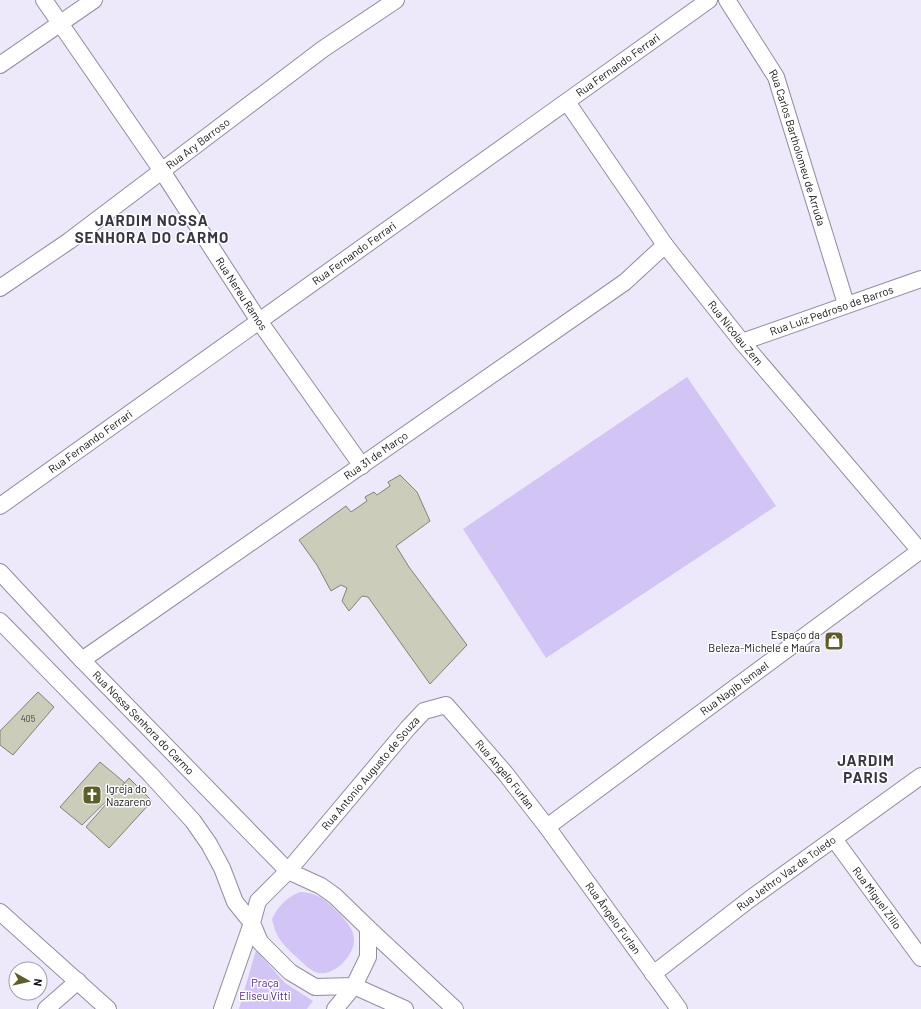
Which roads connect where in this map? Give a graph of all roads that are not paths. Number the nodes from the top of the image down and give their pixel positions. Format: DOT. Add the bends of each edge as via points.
graph roads {
  1 [pos="44,0"];
  2 [pos="94,0"];
  3 [pos="396,0"];
  4 [pos="709,0"];
  5 [pos="727,0"];
  6 [pos="59,24"];
  7 [pos="0,65"];
  8 [pos="567,102"];
  9 [pos="162,171"];
  10 [pos="665,245"];
  11 [pos="921,279"];
  12 [pos="0,288"];
  13 [pos="846,304"];
  14 [pos="259,322"];
  15 [pos="742,342"];
  16 [pos="362,466"];
  17 [pos="0,506"];
  18 [pos="921,551"];
  19 [pos="0,572"];
  20 [pos="0,589"];
  21 [pos="16,589"];
  22 [pos="1,624"];
  23 [pos="82,660"];
  24 [pos="462,722"];
  25 [pos="921,776"];
  26 [pos="547,827"];
  27 [pos="834,839"];
  28 [pos="288,871"];
  29 [pos="0,912"];
  30 [pos="252,923"];
  31 [pos="368,928"];
  32 [pos="921,958"];
  33 [pos="653,974"];
  34 [pos="78,982"];
  35 [pos="354,986"];
  36 [pos="46,1009"];
  37 [pos="108,1009"];
  38 [pos="222,1009"];
  39 [pos="334,1009"];
  40 [pos="405,1009"];
  41 [pos="456,1009"];
  42 [pos="679,1009"];
  1 -- 6 [label="street, Rua Nereu Ramos"];
  2 -- 6 [label="street"];
  3 -- 9 [label="street, Rua Ary Barroso" via="323,49"];
  4 -- 8 [label="street, Rua Fernando Ferrari"];
  5 -- 13 [label="street, Rua Carlos Bartholomeu de Arruda" via="776,76"];
  6 -- 7 [label="street"];
  6 -- 9 [label="street, Rua Nereu Ramos"];
  8 -- 10 [label="street, Rua Nicolau Zem"];
  8 -- 14 [label="street, Rua Fernando Ferrari"];
  9 -- 12 [label="street, Rua Ary Barroso" via="69,241"];
  9 -- 14 [label="street, Rua Nereu Ramos"];
  10 -- 15 [label="street, Rua Nicolau Zem"];
  10 -- 16 [label="street, Rua 31 de Março" via="625,282"];
  11 -- 13 [label="street, Rua Luiz Pedroso de Barros"];
  13 -- 15 [label="street, Rua Luiz Pedroso de Barros"];
  14 -- 16 [label="street, Rua Nereu Ramos"];
  14 -- 17 [label="street, Rua Fernando Ferrari"];
  15 -- 18 [label="street, Rua Nicolau Zem"];
  16 -- 23 [label="street, Rua 31 de Março"];
  18 -- 26 [label="street, Rua Nagib Ismael"];
  19 -- 21 [label="street, Rua Nossa Senhora do Carmo"];
  20 -- 21 [label="street"];
  21 -- 23 [label="street, Rua Nossa Senhora do Carmo"];
  22 -- 30 [label="street" via="145,768 193,821 222,868 235,902"];
  23 -- 28 [label="street, Rua Nossa Senhora do Carmo"];
  24 -- 26 [label="street, Rua Angelo Furlan"];
  24 -- 28 [label="street, Rua Antonio Augusto de Souza" via="446,705 424,711"];
  25 -- 27 [label="street, Rua Jethro Vaz de Toledo"];
  26 -- 33 [label="street, Rua Ângelo Furlan"];
  27 -- 32 [label="street, Rua Miguel Zilio"];
  27 -- 33 [label="street, Rua Jethro Vaz de Toledo" via="750,899"];
  28 -- 30 [label="street" via="258,901"];
  28 -- 31 [label="street" via="321,886"];
  29 -- 34 [label="street"];
  30 -- 35 [label="street" via="260,942 302,980 315,987"];
  30 -- 38 [label="street"];
  31 -- 35 [label="street" via="368,957"];
  31 -- 41 [label="street"];
  33 -- 42 [label="street, Rua Ângelo Furlan"];
  34 -- 36 [label="street"];
  34 -- 37 [label="street"];
  35 -- 39 [label="street"];
  35 -- 40 [label="street"];
}
